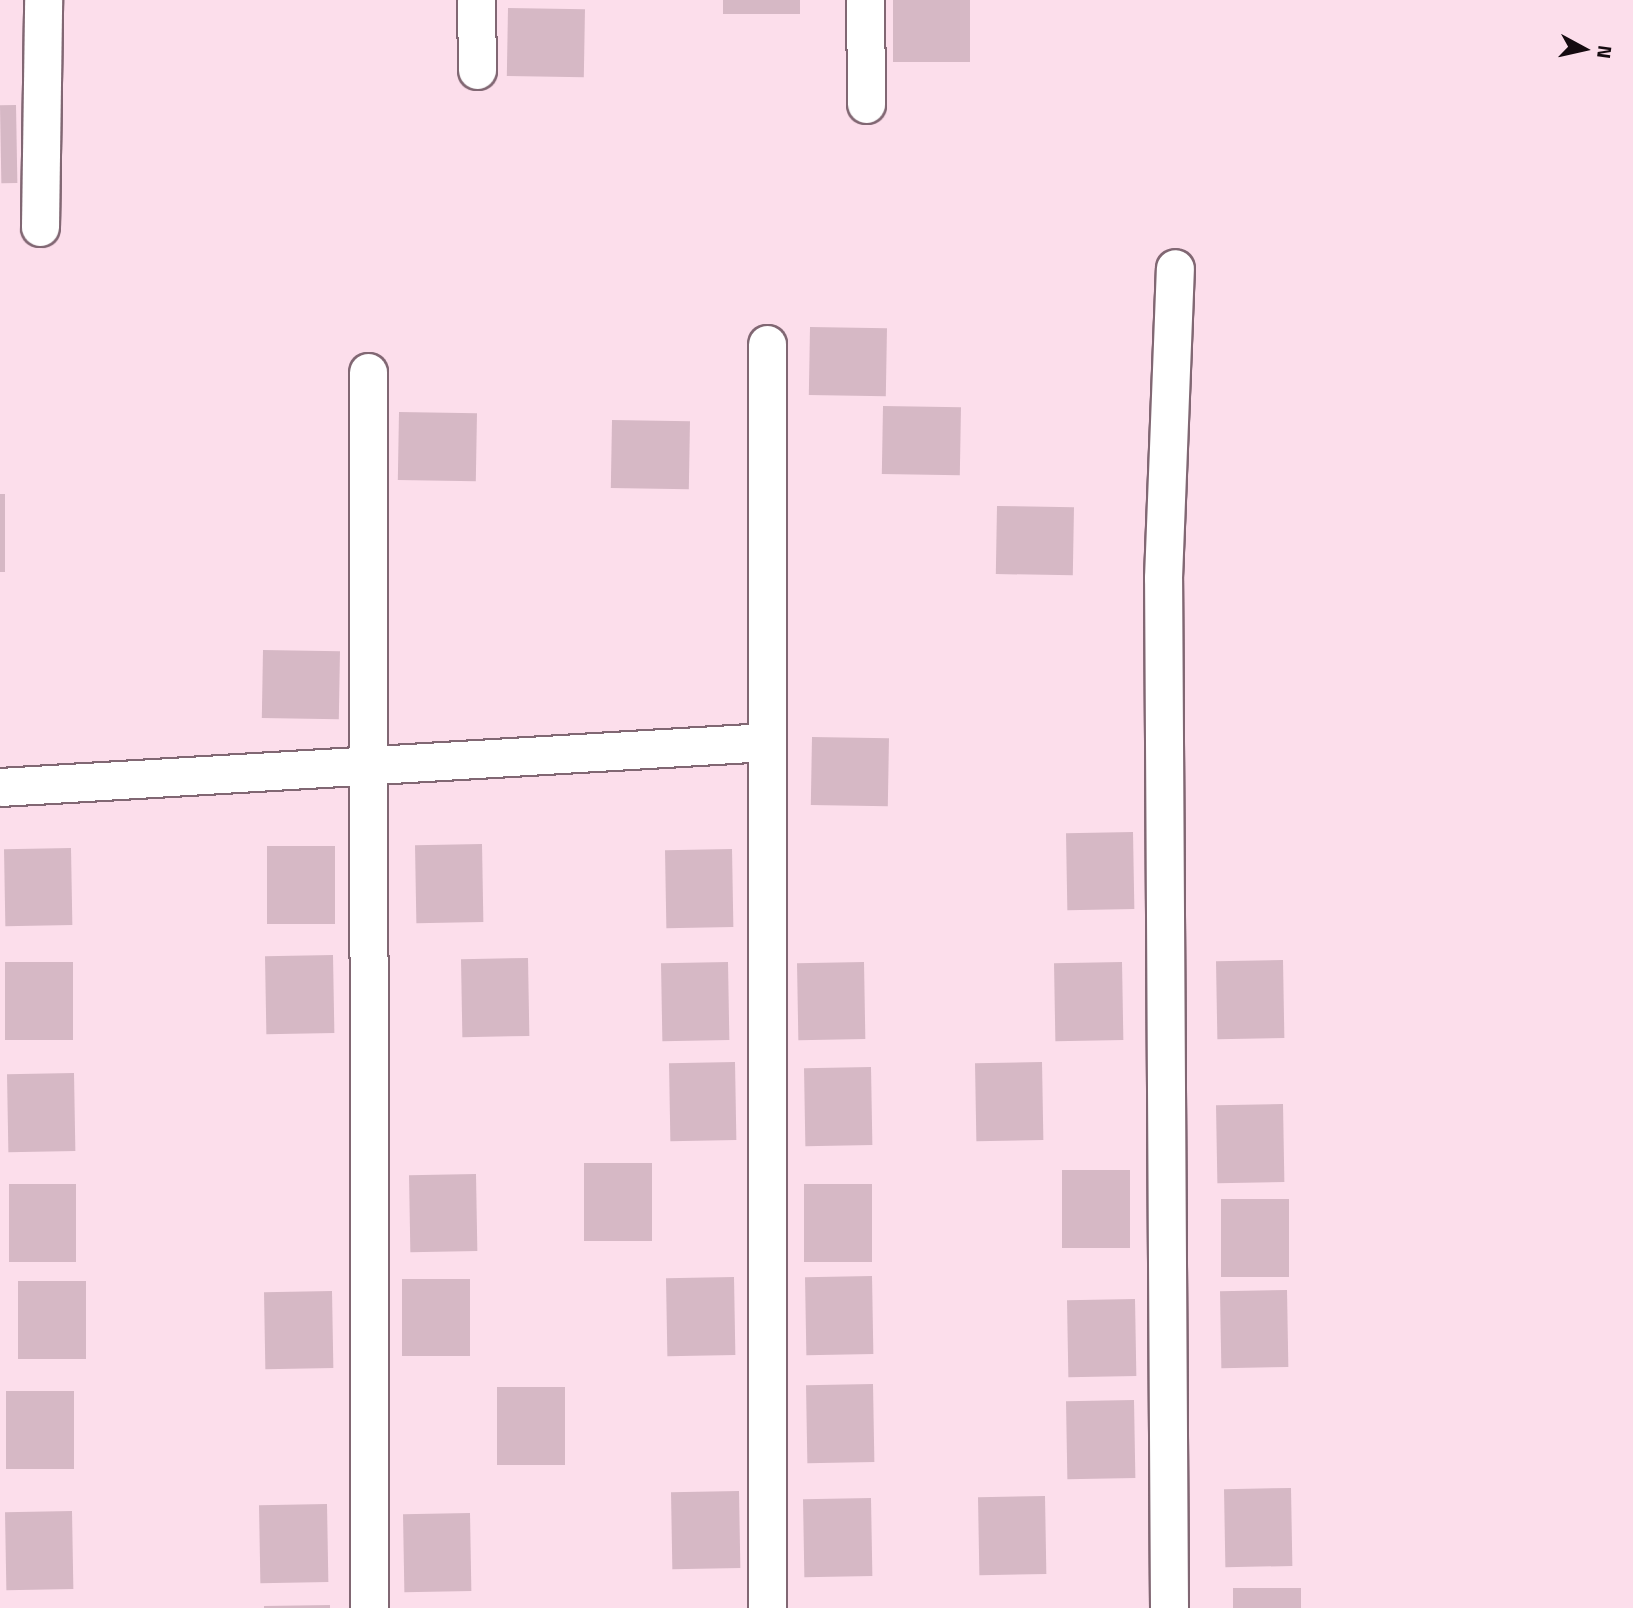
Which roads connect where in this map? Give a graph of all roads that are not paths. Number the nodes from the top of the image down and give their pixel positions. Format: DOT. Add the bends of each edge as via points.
graph roads {
  1 [pos="43,0"];
  2 [pos="476,0"];
  3 [pos="865,0"];
  4 [pos="477,70"];
  5 [pos="866,104"];
  6 [pos="40,227"];
  7 [pos="1175,268"];
  8 [pos="767,345"];
  9 [pos="368,372"];
  10 [pos="766,742"];
  11 [pos="368,765"];
  12 [pos="0,787"];
  13 [pos="369,1608"];
  14 [pos="767,1608"];
  15 [pos="1169,1608"];
  1 -- 6 [label="street"];
  2 -- 4 [label="street"];
  3 -- 5 [label="street"];
  7 -- 15 [label="street" via="1163,578"];
  8 -- 10 [label="street"];
  9 -- 11 [label="street"];
  10 -- 11 [label="street"];
  10 -- 14 [label="street"];
  11 -- 12 [label="street"];
  11 -- 13 [label="street"];
}
